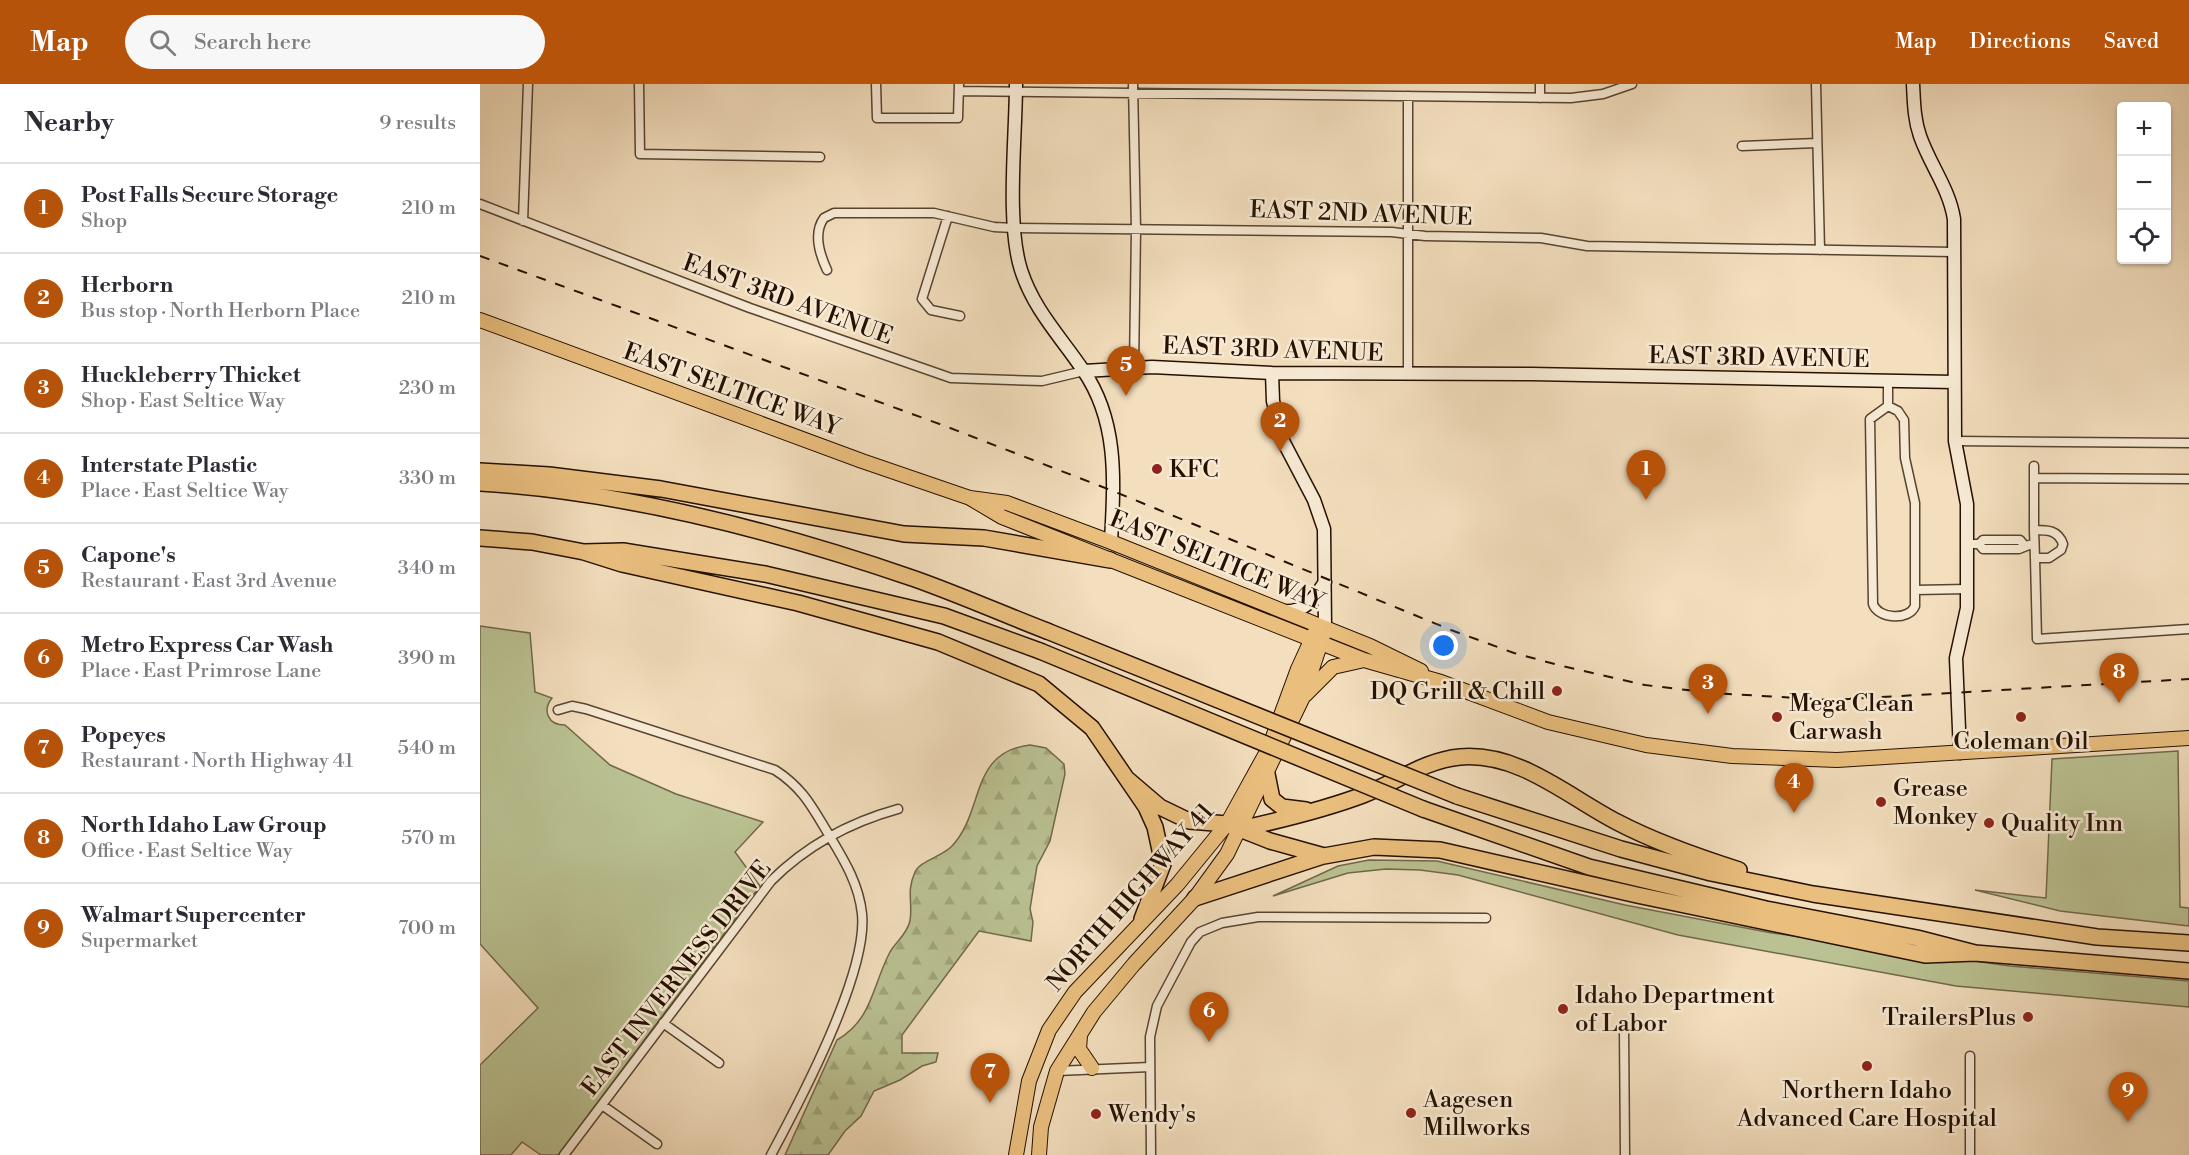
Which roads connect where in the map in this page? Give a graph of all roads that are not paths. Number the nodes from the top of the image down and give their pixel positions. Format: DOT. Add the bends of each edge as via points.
graph roads {
  1 [pos="528,84"];
  2 [pos="639,84"];
  3 [pos="876,84"];
  4 [pos="1353,84"];
  5 [pos="1540,84"];
  6 [pos="1632,84"];
  7 [pos="1816,84"];
  8 [pos="1913,84"];
  9 [pos="959,87"];
  10 [pos="1016,88"];
  11 [pos="1133,89"];
  12 [pos="1237,89"];
  13 [pos="1353,95"];
  14 [pos="1407,96"];
  15 [pos="1540,98"];
  16 [pos="1817,143"];
  17 [pos="1742,147"];
  18 [pos="820,157"];
  19 [pos="480,204"];
  20 [pos="948,216"];
  21 [pos="524,221"];
  22 [pos="1014,228"];
  23 [pos="1136,229"];
  24 [pos="1408,234"];
  25 [pos="1820,250"];
  26 [pos="1954,252"];
  27 [pos="827,270"];
  28 [pos="960,316"];
  29 [pos="480,320"];
  30 [pos="1134,367"];
  31 [pos="1084,371"];
  32 [pos="1272,373"];
  33 [pos="1408,374"];
  34 [pos="1888,381"];
  35 [pos="1954,382"];
  36 [pos="1888,406"];
  37 [pos="1955,441"];
  38 [pos="2189,443"];
  39 [pos="2034,466"];
  40 [pos="480,471"];
  41 [pos="2034,478"];
  42 [pos="2189,479"];
  43 [pos="480,483"];
  44 [pos="970,498"];
  45 [pos="2034,530"];
  46 [pos="480,538"];
  47 [pos="1111,542"];
  48 [pos="1973,544"];
  49 [pos="2035,544"];
  50 [pos="584,552"];
  51 [pos="2035,558"];
  52 [pos="1110,560"];
  53 [pos="1325,582"];
  54 [pos="1968,589"];
  55 [pos="1915,590"];
  56 [pos="1238,593"];
  57 [pos="1282,611"];
  58 [pos="1322,626"];
  59 [pos="1277,627"];
  60 [pos="2189,629"];
  61 [pos="1315,643"];
  62 [pos="1364,660"];
  63 [pos="1298,669"];
  64 [pos="1441,682"];
  65 [pos="1302,699"];
  66 [pos="558,710"];
  67 [pos="2189,738"];
  68 [pos="1960,753"];
  69 [pos="1268,774"];
  70 [pos="1126,778"];
  71 [pos="898,809"];
  72 [pos="1312,811"];
  73 [pos="1234,826"];
  74 [pos="830,838"];
  75 [pos="1324,856"];
  76 [pos="1813,894"];
  77 [pos="1196,898"];
  78 [pos="1486,918"];
  79 [pos="1143,919"];
  80 [pos="2189,943"];
  81 [pos="1975,953"];
  82 [pos="2189,971"];
  83 [pos="663,1023"];
  84 [pos="1624,1028"];
  85 [pos="1080,1036"];
  86 [pos="1970,1056"];
  87 [pos="719,1063"];
  88 [pos="1033,1067"];
  89 [pos="1150,1067"];
  90 [pos="1092,1068"];
  91 [pos="1056,1071"];
  92 [pos="602,1105"];
  93 [pos="1041,1127"];
  94 [pos="657,1144"];
  95 [pos="564,1155"];
  96 [pos="771,1155"];
  97 [pos="1016,1155"];
  98 [pos="1040,1155"];
  99 [pos="1151,1155"];
  100 [pos="1624,1155"];
  101 [pos="1970,1155"];
  1 -- 21 [label="street"];
  2 -- 18 [label="street" via="640,154"];
  3 -- 9 [label="street" via="877,118 958,118"];
  4 -- 13 [label="street"];
  5 -- 15 [label="street"];
  6 -- 15 [label="street" via="1594,96"];
  7 -- 16 [label="street"];
  8 -- 26 [label="street" via="1919,134 1952,208"];
  9 -- 10 [label="street"];
  10 -- 11 [label="street"];
  10 -- 22 [label="street"];
  11 -- 12 [label="street"];
  11 -- 23 [label="street"];
  12 -- 13 [label="street"];
  13 -- 14 [label="street"];
  14 -- 15 [label="street"];
  14 -- 24 [label="street"];
  16 -- 17 [label="street"];
  16 -- 25 [label="street"];
  19 -- 21 [label="street, EAST 3RD AVENUE"];
  20 -- 22 [label="street, EAST 2ND AVENUE"];
  20 -- 27 [label="street, EAST 2ND AVENUE" via="830,214 820,223 819,230 819,253"];
  20 -- 28 [label="street" via="922,299 931,310"];
  21 -- 31 [label="street, EAST 3RD AVENUE" via="739,304 951,378 1042,381"];
  22 -- 23 [label="street, EAST 2ND AVENUE"];
  22 -- 31 [label="street" via="1020,268 1033,301"];
  23 -- 24 [label="street, EAST 2ND AVENUE"];
  23 -- 30 [label="street"];
  24 -- 25 [label="street, EAST 2ND AVENUE" via="1540,238 1587,246"];
  24 -- 33 [label="street"];
  25 -- 26 [label="street, EAST 2ND AVENUE"];
  26 -- 35 [label="street"];
  29 -- 44 [label="main road, EAST SELTICE WAY"];
  30 -- 31 [label="street, EAST 3RD AVENUE"];
  30 -- 32 [label="street, EAST 3RD AVENUE"];
  31 -- 47 [label="street" via="1113,446"];
  32 -- 33 [label="street, EAST 3RD AVENUE"];
  32 -- 53 [label="street" via="1273,401 1282,439 1314,500 1324,529"];
  33 -- 34 [label="street, EAST 3RD AVENUE"];
  34 -- 35 [label="street, EAST 3RD AVENUE"];
  34 -- 36 [label="street"];
  35 -- 37 [label="street"];
  36 -- 55 [label="street" via="1904,420 1905,458 1914,502"];
  36 -- 55 [label="street" via="1870,419 1874,608 1882,615 1909,614 1915,606"];
  37 -- 38 [label="street"];
  37 -- 48 [label="street"];
  39 -- 41 [label="street"];
  40 -- 52 [label="highway" via="661,489 904,534 984,538"];
  41 -- 42 [label="street"];
  41 -- 45 [label="street"];
  43 -- 76 [label="highway, bridge" via="631,502 753,530 915,579 1457,796 1632,852"];
  44 -- 47 [label="main road, EAST SELTICE WAY" via="1007,503"];
  44 -- 52 [label="main road, EAST SELTICE WAY" via="1002,517"];
  45 -- 49 [label="street"];
  45 -- 51 [label="street" via="2051,530 2063,544 2056,555"];
  46 -- 50 [label="highway"];
  47 -- 52 [label="main road"];
  47 -- 56 [label="main road, EAST SELTICE WAY"];
  48 -- 49 [label="street" via="1983,549 2019,549 2024,544"];
  48 -- 54 [label="street"];
  49 -- 51 [label="street"];
  50 -- 70 [label="highway" via="798,603 938,642 987,661 1039,684 1092,728"];
  50 -- 81 [label="highway, bridge" via="623,551 776,576 944,616 1040,651 1423,809 1588,867"];
  51 -- 60 [label="street" via="2037,639"];
  52 -- 56 [label="main road" via="1125,557 1182,579"];
  52 -- 59 [label="main road, EAST SELTICE WAY"];
  53 -- 57 [label="street" via="1308,605"];
  53 -- 58 [label="street"];
  54 -- 55 [label="street"];
  54 -- 68 [label="street" via="1956,658"];
  56 -- 57 [label="main road, EAST SELTICE WAY"];
  57 -- 58 [label="main road, EAST SELTICE WAY"];
  58 -- 61 [label="main road"];
  58 -- 64 [label="main road, EAST SELTICE WAY"];
  59 -- 61 [label="main road, EAST SELTICE WAY"];
  59 -- 63 [label="main road" via="1294,640"];
  61 -- 62 [label="main road, EAST SELTICE WAY"];
  61 -- 63 [label="main road, NORTH HIGHWAY 41"];
  61 -- 65 [label="main road, NORTH HIGHWAY 41"];
  62 -- 64 [label="main road, EAST SELTICE WAY"];
  62 -- 65 [label="main road" via="1333,667"];
  63 -- 73 [label="main road, NORTH HIGHWAY 41"];
  64 -- 68 [label="main road, EAST SELTICE WAY" via="1576,730 1672,749 1837,760"];
  65 -- 69 [label="main road, NORTH HIGHWAY 41"];
  66 -- 74 [label="street" via="572,706 586,709 775,770 800,788"];
  67 -- 68 [label="main road, EAST SELTICE WAY"];
  69 -- 72 [label="highway" via="1272,799 1282,807"];
  69 -- 73 [label="main road, NORTH HIGHWAY 41"];
  70 -- 73 [label="highway" via="1160,807 1189,821"];
  70 -- 79 [label="highway" via="1155,827 1163,864"];
  71 -- 74 [label="street, EAST INVERNESS DRIVE" via="863,819"];
  72 -- 73 [label="highway"];
  72 -- 76 [label="highway" via="1363,795 1446,759 1497,760 1524,768 1581,803 1652,838"];
  73 -- 75 [label="highway"];
  73 -- 77 [label="main road, NORTH HIGHWAY 41" via="1227,854"];
  73 -- 79 [label="main road, NORTH HIGHWAY 41"];
  74 -- 83 [label="street, EAST INVERNESS DRIVE" via="796,859 771,881"];
  74 -- 96 [label="street" via="859,896 863,922 860,949 822,1050"];
  75 -- 77 [label="highway"];
  75 -- 81 [label="highway" via="1383,847 1440,850 1637,896 1925,954"];
  76 -- 80 [label="highway" via="2097,937"];
  77 -- 85 [label="main road, NORTH HIGHWAY 41" via="1134,964 1094,1012"];
  78 -- 89 [label="street" via="1258,917 1207,928 1191,942 1157,1006"];
  79 -- 88 [label="main road, NORTH HIGHWAY 41" via="1075,992 1049,1030"];
  81 -- 82 [label="highway"];
  83 -- 87 [label="street"];
  83 -- 92 [label="street, EAST INVERNESS DRIVE"];
  84 -- 100 [label="street"];
  85 -- 90 [label="main road" via="1079,1048"];
  85 -- 91 [label="main road, NORTH HIGHWAY 41"];
  86 -- 101 [label="street"];
  88 -- 93 [label="main road" via="1038,1075 1030,1117"];
  88 -- 97 [label="main road, NORTH HIGHWAY 41"];
  89 -- 90 [label="street"];
  89 -- 99 [label="street"];
  90 -- 91 [label="street"];
  91 -- 93 [label="main road, NORTH HIGHWAY 41"];
  92 -- 94 [label="street"];
  92 -- 95 [label="street, EAST INVERNESS DRIVE"];
  93 -- 98 [label="main road, NORTH HIGHWAY 41"];
}
